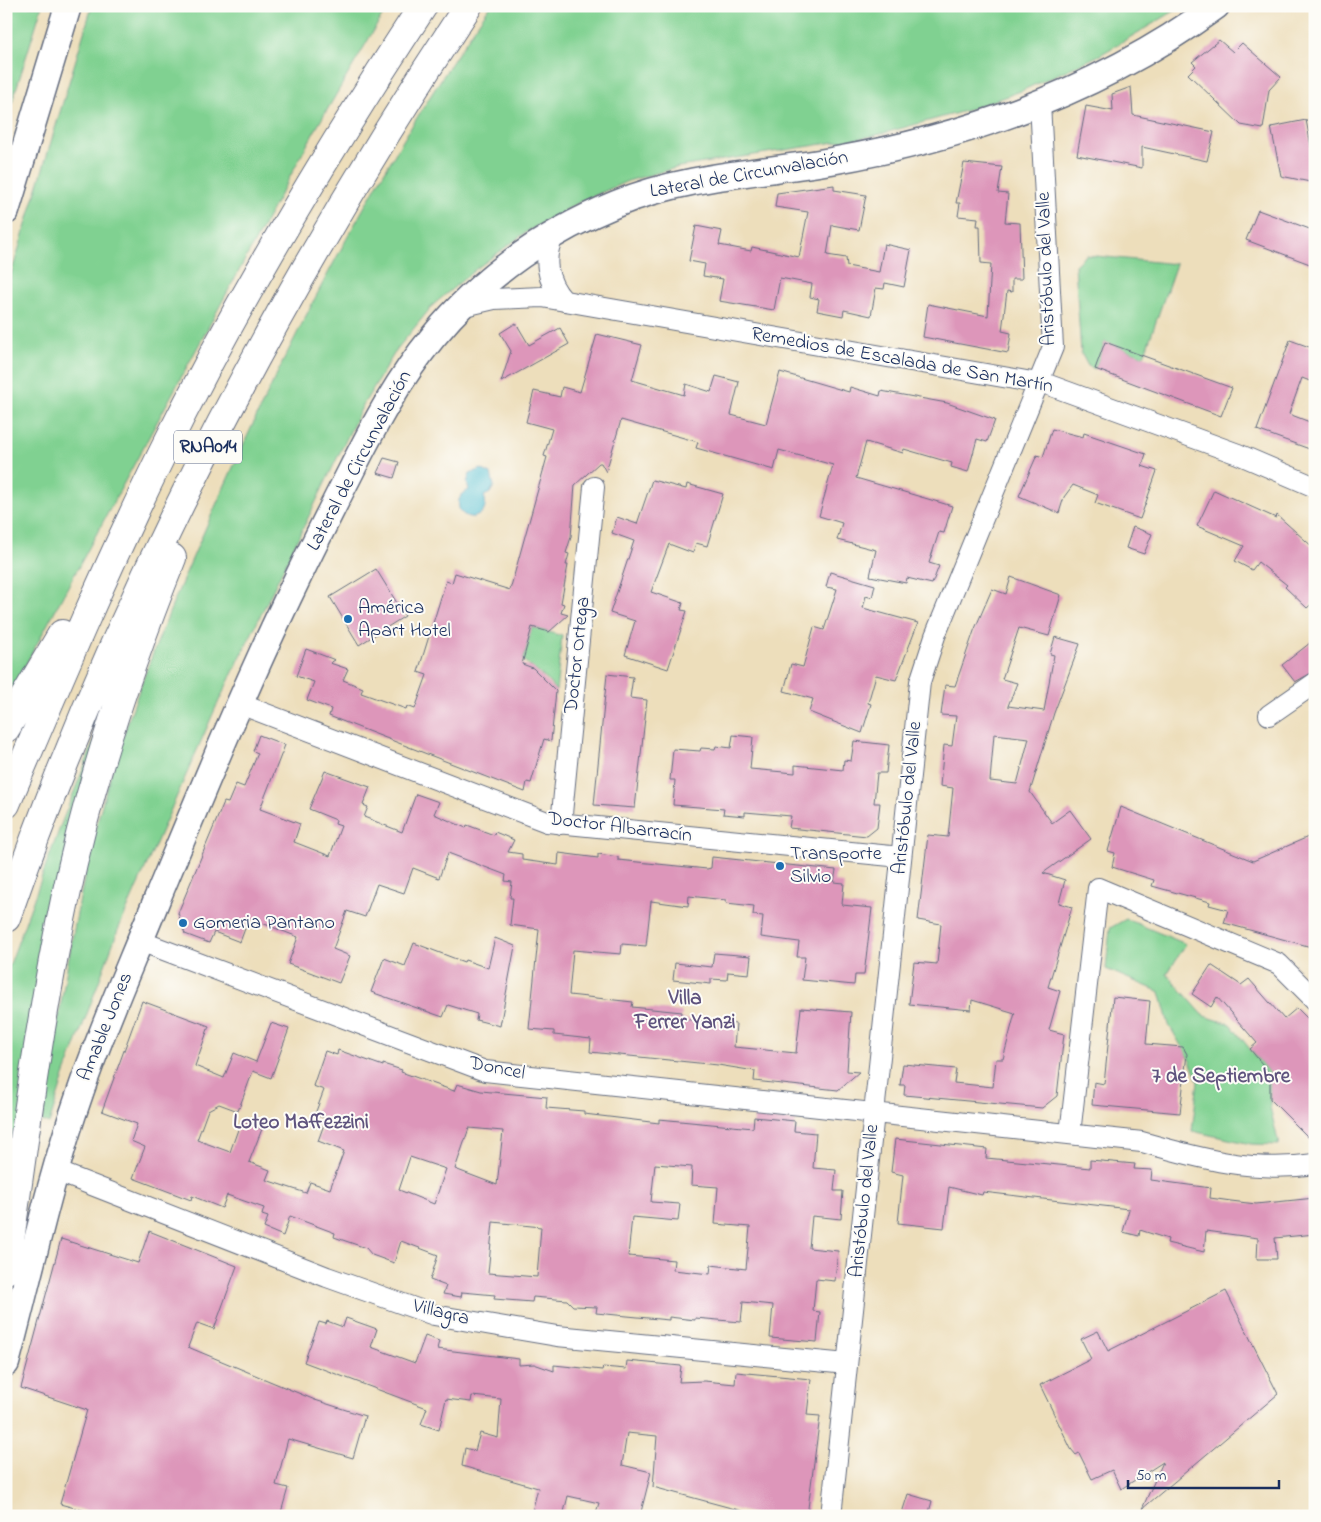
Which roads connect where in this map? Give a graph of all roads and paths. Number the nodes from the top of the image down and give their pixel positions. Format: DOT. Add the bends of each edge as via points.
graph roads {
  1 [pos="68,6"];
  2 [pos="423,6"];
  3 [pos="468,6"];
  4 [pos="1216,6"];
  5 [pos="1040,103"];
  6 [pos="12,168"];
  7 [pos="6,211"];
  8 [pos="555,234"];
  9 [pos="564,301"];
  10 [pos="460,307"];
  11 [pos="249,369"];
  12 [pos="1038,383"];
  13 [pos="164,451"];
  14 [pos="594,487"];
  15 [pos="1315,487"];
  16 [pos="1315,683"];
  17 [pos="240,704"];
  18 [pos="1269,715"];
  19 [pos="6,728"];
  20 [pos="6,804"];
  21 [pos="561,824"];
  22 [pos="901,857"];
  23 [pos="6,918"];
  24 [pos="140,941"];
  25 [pos="1315,1000"];
  26 [pos="874,1114"];
  27 [pos="1070,1134"];
  28 [pos="1315,1164"];
  29 [pos="56,1172"];
  30 [pos="6,1270"];
  31 [pos="6,1363"];
  32 [pos="847,1364"];
  33 [pos="831,1516"];
  1 -- 6 [label="street"];
  2 -- 13 [label="highway, RNA014" via="362,99 272,250"];
  3 -- 11 [label="highway, RNA014" via="392,122"];
  4 -- 5 [label="street, Lateral de Circunvalación" via="1144,53"];
  5 -- 8 [label="street, Lateral de Circunvalación" via="953,134 874,153 663,188 612,205"];
  5 -- 12 [label="street, Aristóbulo del Valle" via="1053,347"];
  6 -- 7 [label="street"];
  8 -- 9 [label="street" via="548,249 547,269 553,287"];
  8 -- 10 [label="street, Lateral de Circunvalación" via="502,269"];
  9 -- 10 [label="street, Remedios de Escalada de San Martín" via="515,297"];
  9 -- 12 [label="street, Remedios de Escalada de San Martín"];
  10 -- 17 [label="street, Lateral de Circunvalación" via="414,361 381,413 301,570"];
  11 -- 23 [label="highway, RNA014" via="190,483 109,657 59,774"];
  11 -- 30 [label="highway" via="144,632 91,796 54,956"];
  12 -- 15 [label="street, Remedios de Escalada de San Martín" via="1238,454"];
  12 -- 22 [label="street, Aristóbulo del Valle" via="935,636 920,682"];
  13 -- 19 [label="highway"];
  13 -- 20 [label="highway, RNA014" via="102,582"];
  14 -- 21 [label="street, Doctor Ortega"];
  16 -- 18 [label="street"];
  17 -- 21 [label="street, Doctor Albarracín" via="547,822"];
  17 -- 24 [label="street, Amable Jones"];
  21 -- 22 [label="street, Doctor Albarracín"];
  22 -- 26 [label="street, Aristóbulo del Valle"];
  24 -- 26 [label="street, Doncel" via="485,1071"];
  24 -- 29 [label="street, Amable Jones" via="83,1085"];
  25 -- 27 [label="street" via="1279,964 1098,888"];
  26 -- 27 [label="street, Doncel"];
  26 -- 32 [label="street, Aristóbulo del Valle"];
  27 -- 28 [label="street, Doncel" via="1142,1142 1246,1167 1286,1168"];
  29 -- 31 [label="street, Amable Jones"];
  29 -- 32 [label="street, Villagra" via="434,1315 557,1336"];
  32 -- 33 [label="street, Aristóbulo del Valle"];
}
